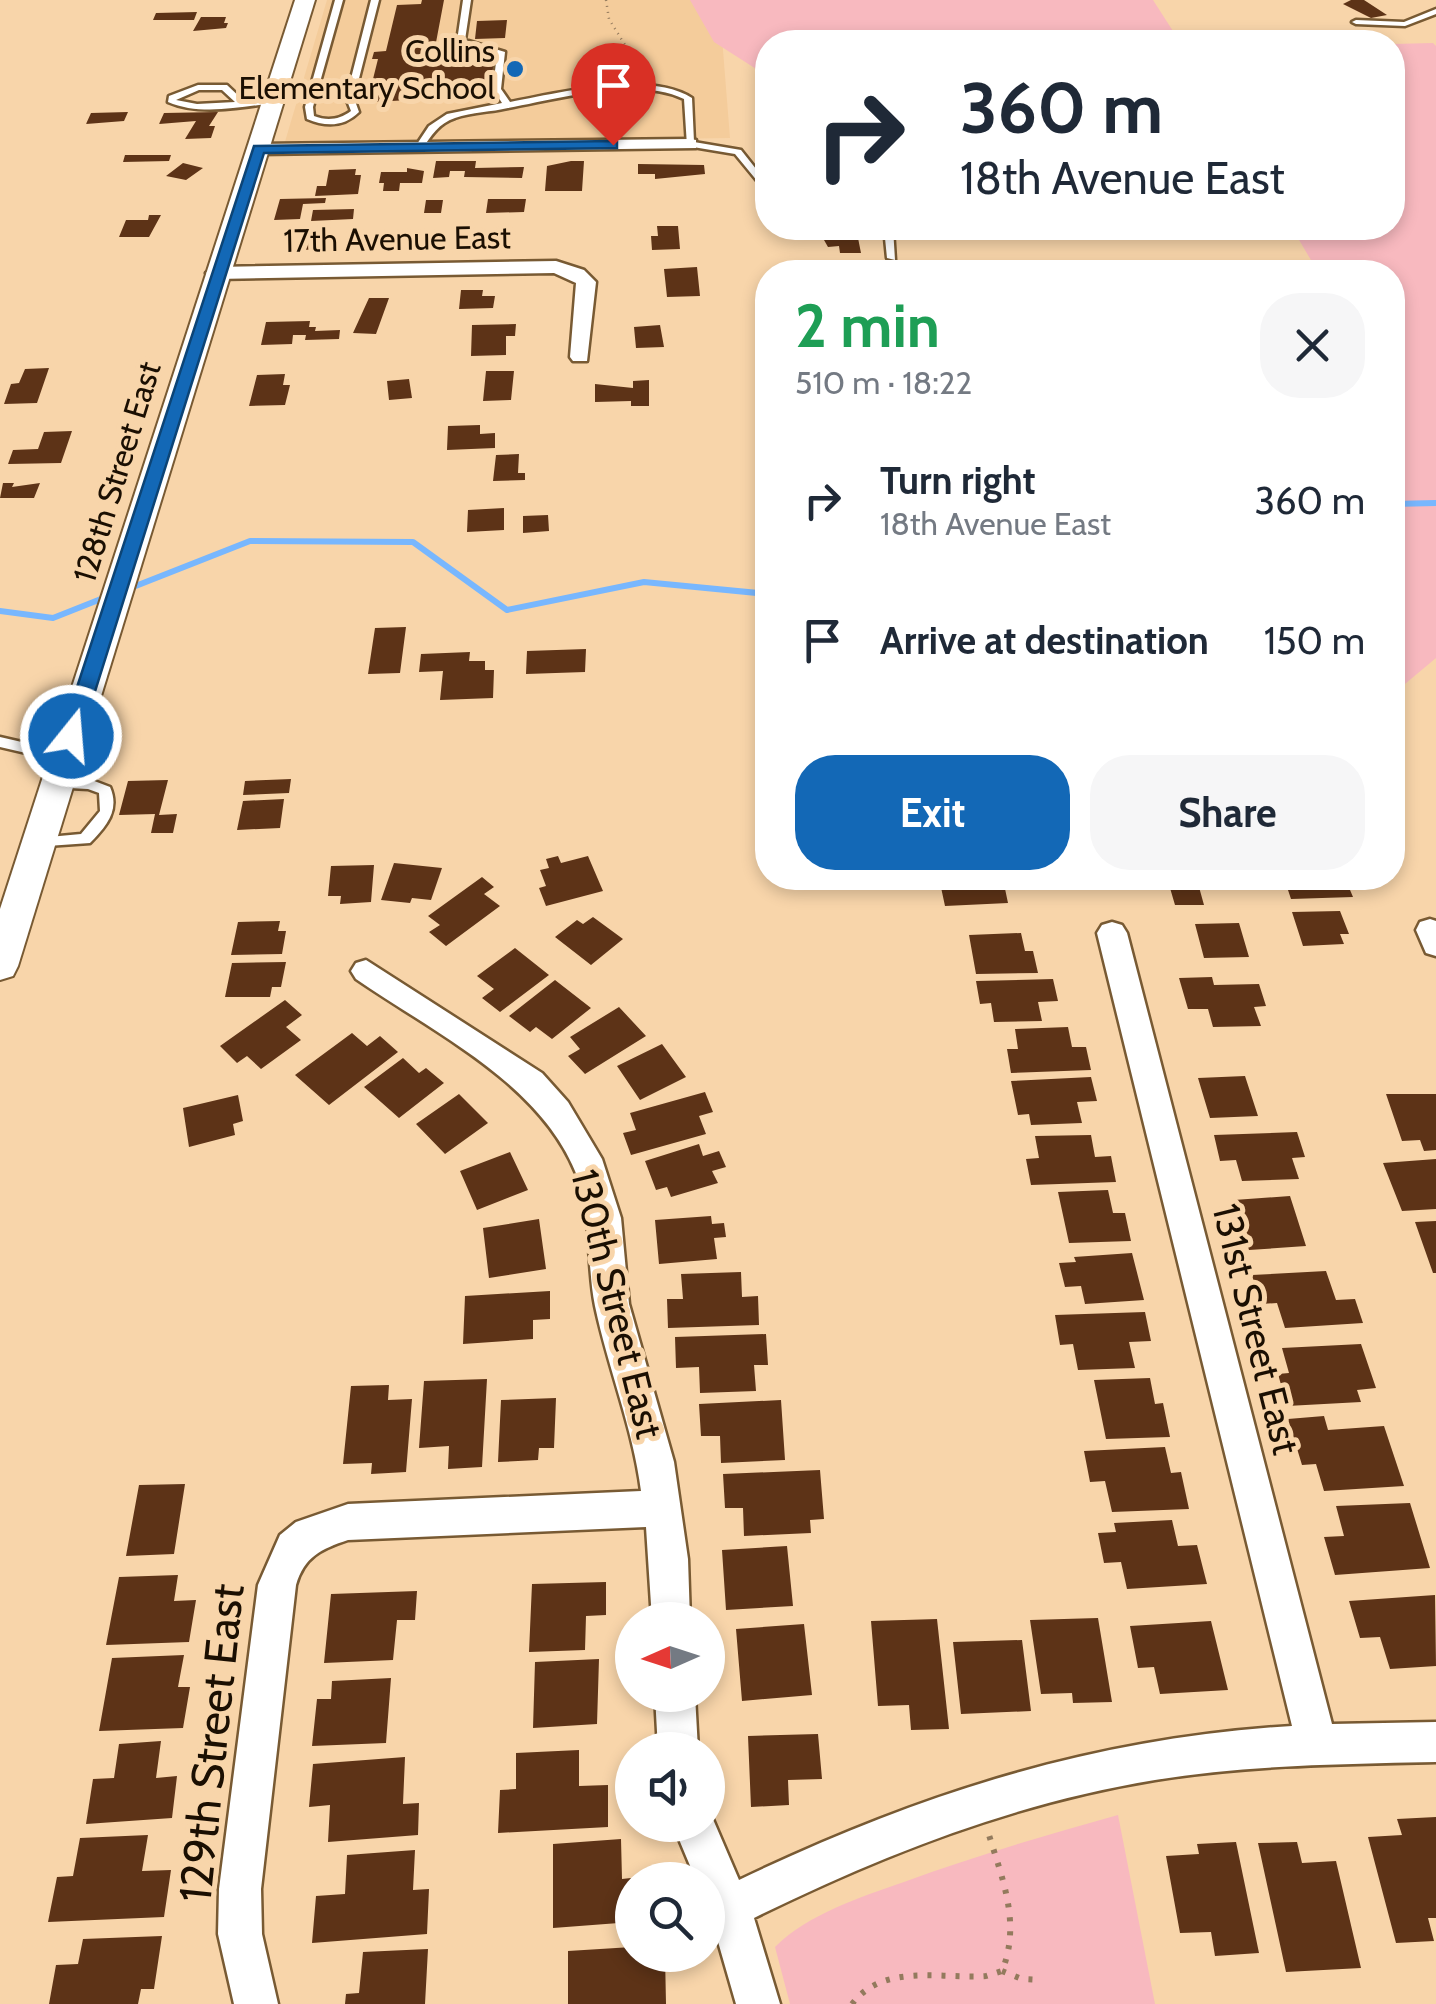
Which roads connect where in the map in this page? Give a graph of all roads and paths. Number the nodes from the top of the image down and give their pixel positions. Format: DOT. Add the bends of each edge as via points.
graph roads {
  1 [pos="305,0"];
  2 [pos="340,0"];
  3 [pos="374,0"];
  4 [pos="467,0"];
  5 [pos="606,0"];
  6 [pos="1436,11"];
  7 [pos="1356,22"];
  8 [pos="616,75"];
  9 [pos="274,100"];
  10 [pos="242,104"];
  11 [pos="508,106"];
  12 [pos="690,144"];
  13 [pos="419,147"];
  14 [pos="258,149"];
  15 [pos="755,174"];
  16 [pos="890,240"];
  17 [pos="892,258"];
  18 [pos="216,273"];
  19 [pos="580,357"];
  20 [pos="0,742"];
  21 [pos="61,770"];
  22 [pos="38,843"];
  23 [pos="1112,934"];
  24 [pos="0,966"];
  25 [pos="366,971"];
  26 [pos="663,1508"];
  27 [pos="670,1602"];
  28 [pos="1436,1742"];
  29 [pos="1317,1745"];
  30 [pos="980,1802"];
  31 [pos="701,1842"];
  32 [pos="730,1908"];
  33 [pos="1002,1970"];
  34 [pos="1042,1980"];
  35 [pos="256,2004"];
  36 [pos="758,2004"];
  37 [pos="852,2004"];
  1 -- 9 [label="street, 128th Street East"];
  2 -- 3 [label="lane" via="309,107 310,117 324,122 355,112 350,98"];
  4 -- 11 [label="lane" via="461,41 501,52 497,88"];
  5 -- 8 [label="path" via="609,19 633,58"];
  6 -- 7 [label="lane" via="1405,24"];
  9 -- 10 [label="lane"];
  9 -- 14 [label="street, 128th Street East"];
  10 -- 10 [label="lane" via="190,108 172,98 224,88"];
  11 -- 12 [label="lane" via="641,84 672,88 688,98"];
  11 -- 13 [label="lane" via="443,118"];
  12 -- 13 [label="street"];
  12 -- 15 [label="lane" via="738,152"];
  13 -- 14 [label="street"];
  14 -- 18 [label="street, 128th Street East"];
  16 -- 17 [label="lane"];
  18 -- 19 [label="street, 17th Avenue East" via="547,266 586,282"];
  18 -- 21 [label="street, 128th Street East"];
  20 -- 21 [label="lane"];
  21 -- 22 [label="street, 128th Street East"];
  21 -- 22 [label="lane" via="105,790 107,813 85,839"];
  22 -- 24 [label="street, 128th Street East"];
  23 -- 29 [label="street, 131st Street East"];
  25 -- 26 [label="street, 130th Street East" via="531,1082 591,1169 604,1218 612,1304"];
  26 -- 27 [label="street, 130th Street East"];
  26 -- 35 [label="street, 129th Street East" via="348,1522 286,1552 276,1585 240,1888 240,1934"];
  28 -- 29 [label="street"];
  29 -- 30 [label="street" via="1153,1760"];
  30 -- 32 [label="street" via="865,1843"];
  30 -- 33 [label="path" via="1012,1919"];
  31 -- 32 [label="street"];
  32 -- 36 [label="street"];
  33 -- 34 [label="path"];
  33 -- 37 [label="path" via="878,1982 860,1990"];
}
